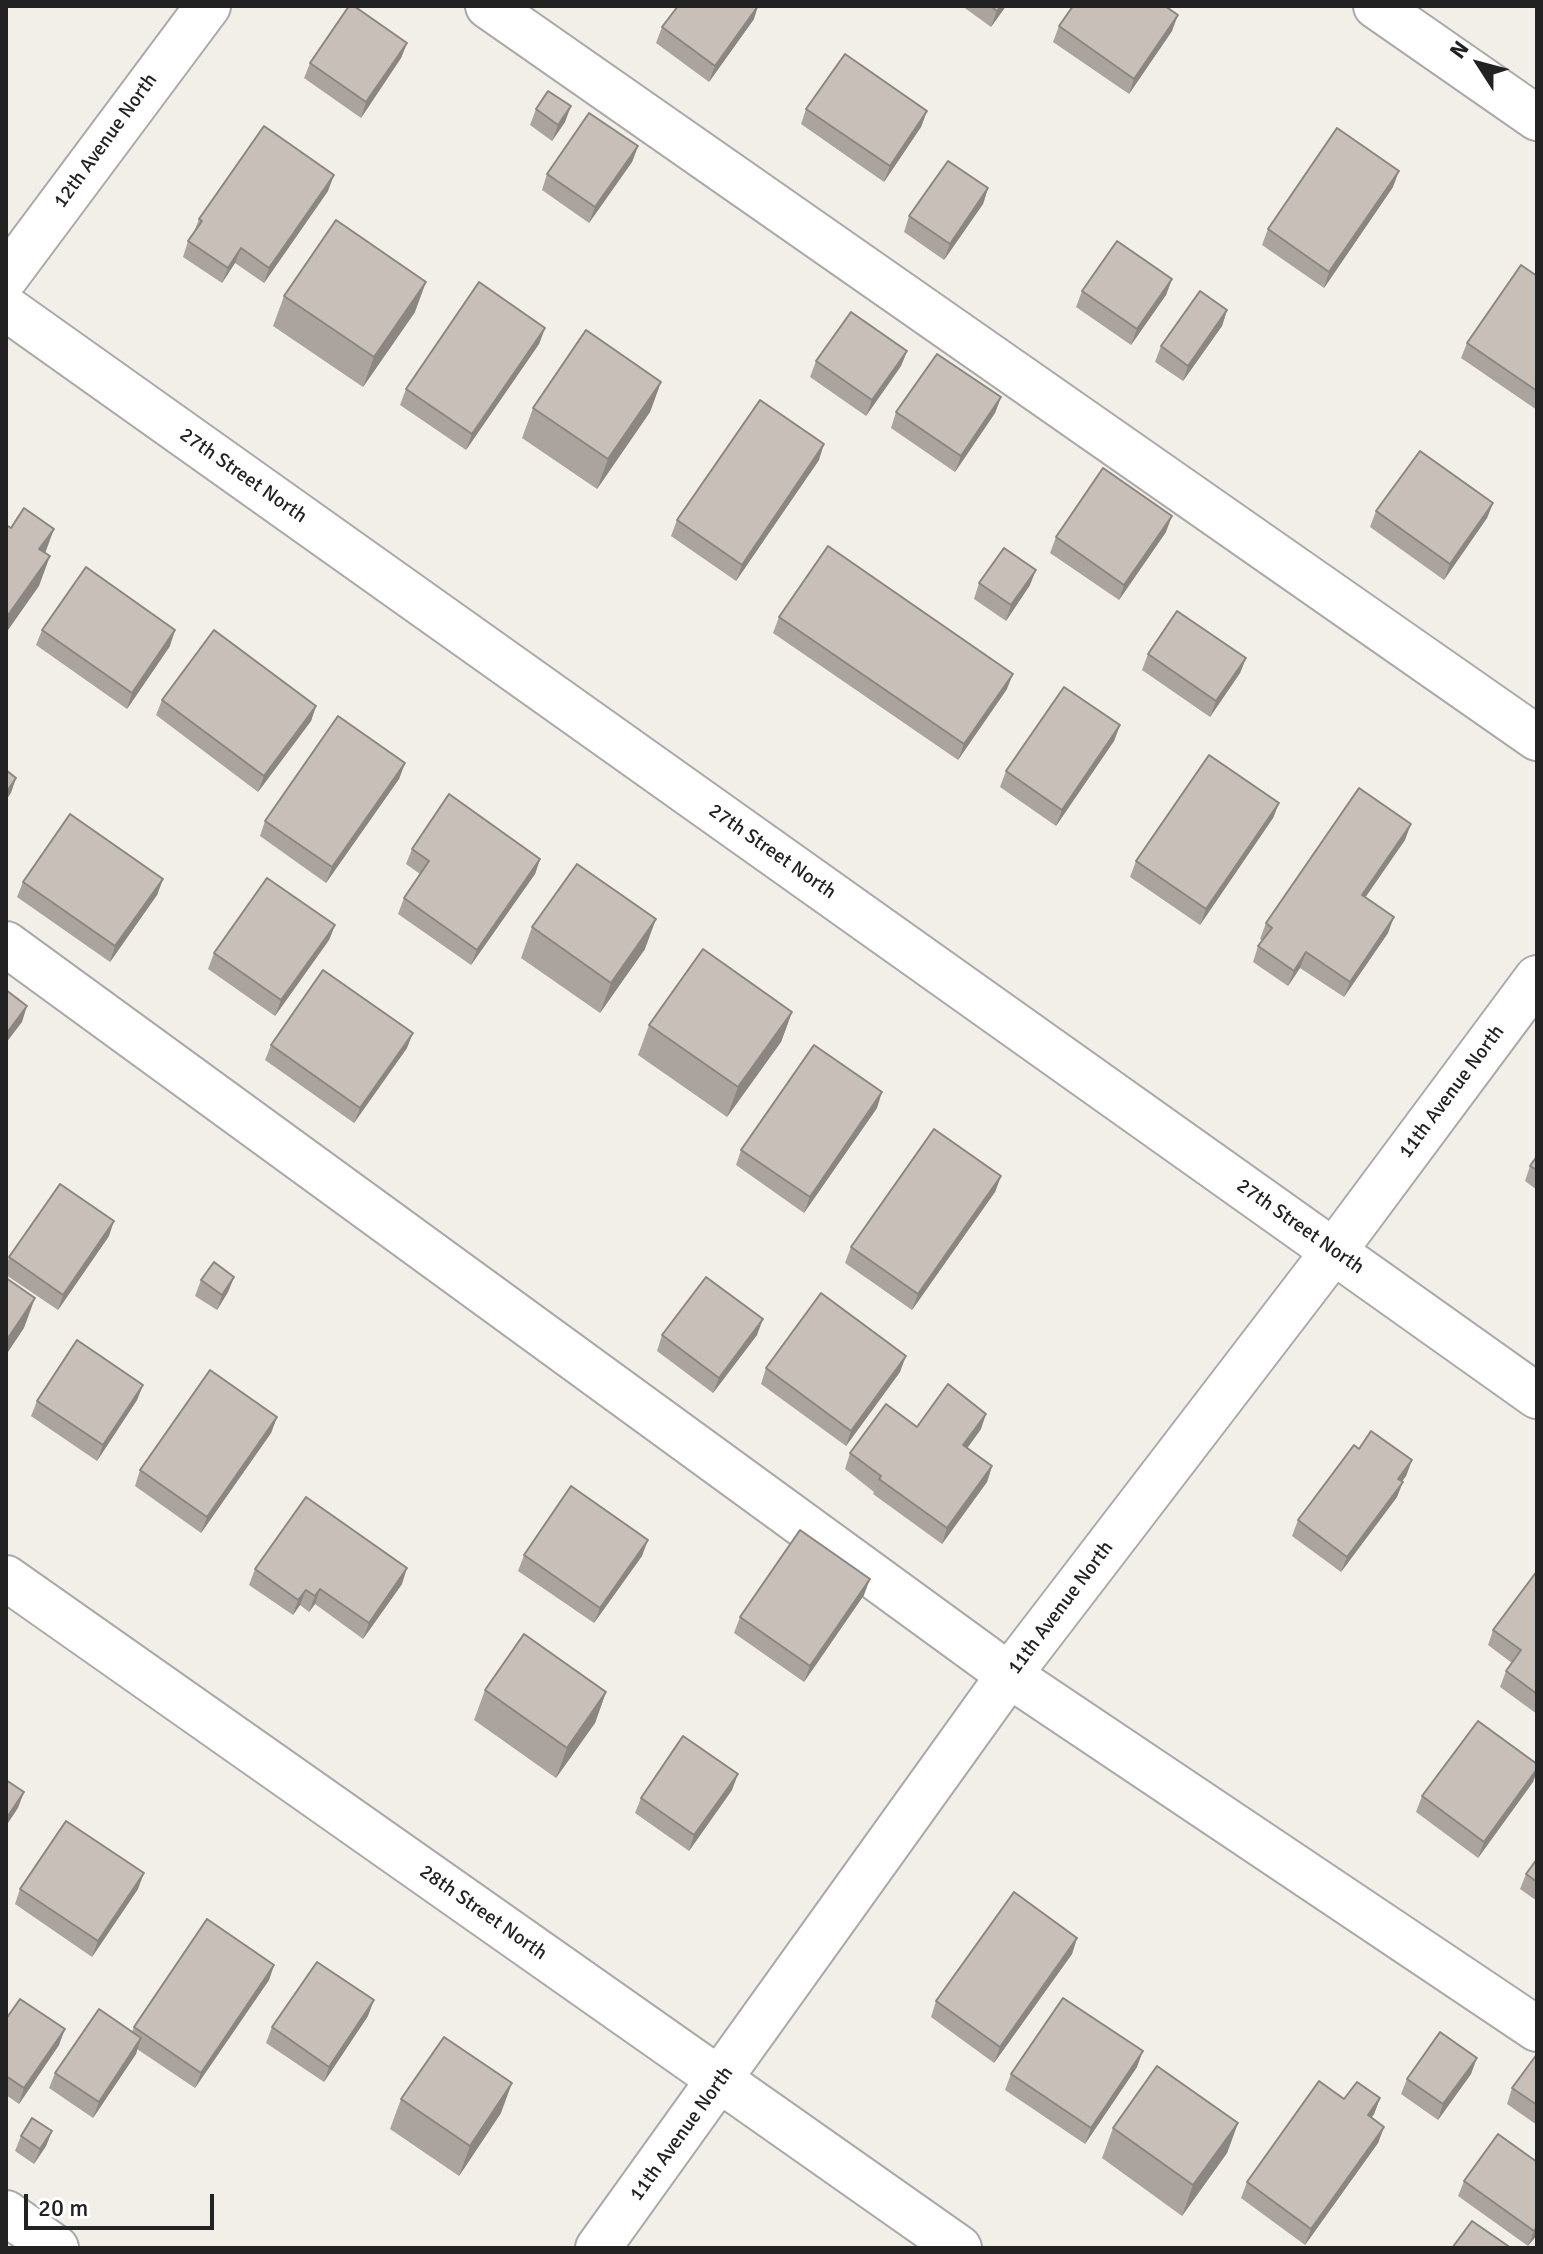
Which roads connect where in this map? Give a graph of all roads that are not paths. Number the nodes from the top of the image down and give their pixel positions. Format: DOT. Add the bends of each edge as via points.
graph roads {
  1 [pos="208,6"];
  2 [pos="488,6"];
  3 [pos="1376,6"];
  4 [pos="1537,118"];
  5 [pos="6,277"];
  6 [pos="6,308"];
  7 [pos="1537,738"];
  8 [pos="6,944"];
  9 [pos="1537,978"];
  10 [pos="1334,1251"];
  11 [pos="1537,1396"];
  12 [pos="6,1578"];
  13 [pos="1009,1675"];
  14 [pos="1537,2029"];
  15 [pos="721,2081"];
  16 [pos="6,2213"];
  17 [pos="56,2248"];
  18 [pos="598,2248"];
  19 [pos="959,2248"];
  1 -- 5 [label="street, 12th Avenue North"];
  2 -- 7 [label="street"];
  3 -- 4 [label="street"];
  6 -- 10 [label="street, 27th Street North"];
  8 -- 13 [label="street"];
  9 -- 10 [label="street, 11th Avenue North"];
  10 -- 11 [label="street, 27th Street North"];
  10 -- 13 [label="street, 11th Avenue North"];
  12 -- 15 [label="street, 28th Street North"];
  13 -- 14 [label="street"];
  13 -- 15 [label="street, 11th Avenue North"];
  15 -- 18 [label="street, 11th Avenue North"];
  15 -- 19 [label="street, 28th Street North"];
  16 -- 17 [label="street"];
}
